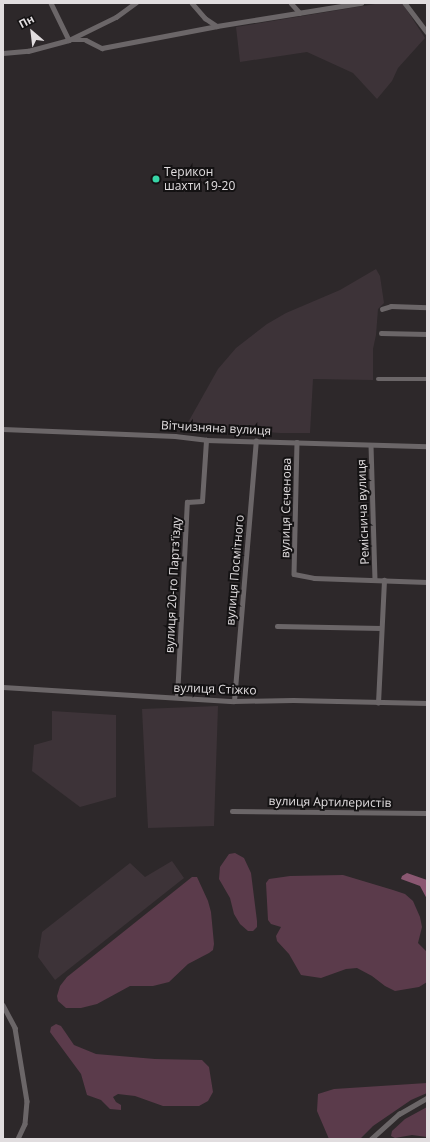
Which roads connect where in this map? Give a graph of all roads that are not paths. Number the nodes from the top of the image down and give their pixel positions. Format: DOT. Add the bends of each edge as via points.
graph roads {
  1 [pos="51,3"];
  2 [pos="135,3"];
  3 [pos="192,3"];
  4 [pos="291,3"];
  5 [pos="361,3"];
  6 [pos="405,3"];
  7 [pos="343,4"];
  8 [pos="300,13"];
  9 [pos="217,26"];
  10 [pos="427,32"];
  11 [pos="69,40"];
  12 [pos="3,53"];
  13 [pos="427,307"];
  14 [pos="382,309"];
  15 [pos="381,333"];
  16 [pos="427,334"];
  17 [pos="378,379"];
  18 [pos="427,379"];
  19 [pos="3,429"];
  20 [pos="206,440"];
  21 [pos="256,441"];
  22 [pos="297,442"];
  23 [pos="371,445"];
  24 [pos="427,446"];
  25 [pos="375,580"];
  26 [pos="384,580"];
  27 [pos="427,582"];
  28 [pos="277,626"];
  29 [pos="381,628"];
  30 [pos="3,687"];
  31 [pos="177,697"];
  32 [pos="234,702"];
  33 [pos="378,703"];
  34 [pos="427,703"];
  35 [pos="232,811"];
  36 [pos="427,813"];
  37 [pos="3,1005"];
  38 [pos="427,1098"];
  39 [pos="18,1138"];
  40 [pos="371,1139"];
  1 -- 11 [label="street"];
  2 -- 11 [label="street" via="116,17"];
  3 -- 9 [label="street" via="205,18"];
  4 -- 8 [label="street"];
  5 -- 7 [label="street"];
  6 -- 10 [label="street"];
  7 -- 8 [label="street"];
  8 -- 9 [label="street"];
  9 -- 11 [label="street" via="102,48 86,40"];
  11 -- 12 [label="street" via="28,51"];
  13 -- 14 [label="street" via="391,306"];
  15 -- 16 [label="street"];
  17 -- 18 [label="street"];
  19 -- 20 [label="street, Вітчизняна вулиця" via="175,436"];
  20 -- 21 [label="street, Вітчизняна вулиця"];
  20 -- 31 [label="street, вулиця 20-го Партз'їзду" via="202,501 187,502"];
  21 -- 22 [label="street, Вітчизняна вулиця"];
  21 -- 32 [label="street, вулиця Посмітного"];
  22 -- 23 [label="street, Вітчизняна вулиця"];
  22 -- 25 [label="street, вулиця Сєченова" via="294,574 314,578"];
  23 -- 24 [label="street, Вітчизняна вулиця"];
  23 -- 25 [label="street, Реміснича вулиця"];
  25 -- 26 [label="street"];
  26 -- 27 [label="street"];
  26 -- 29 [label="street"];
  28 -- 29 [label="street"];
  29 -- 33 [label="street"];
  30 -- 31 [label="street, вулиця Стіжко"];
  31 -- 32 [label="street, вулиця Стіжко"];
  32 -- 33 [label="street, вулиця Стіжко" via="293,700"];
  33 -- 34 [label="street, вулиця Стіжко"];
  35 -- 36 [label="street, вулиця Артилеристів"];
  37 -- 39 [label="street" via="14,1028 27,1101 25,1124"];
  38 -- 40 [label="street" via="399,1114"];
}
